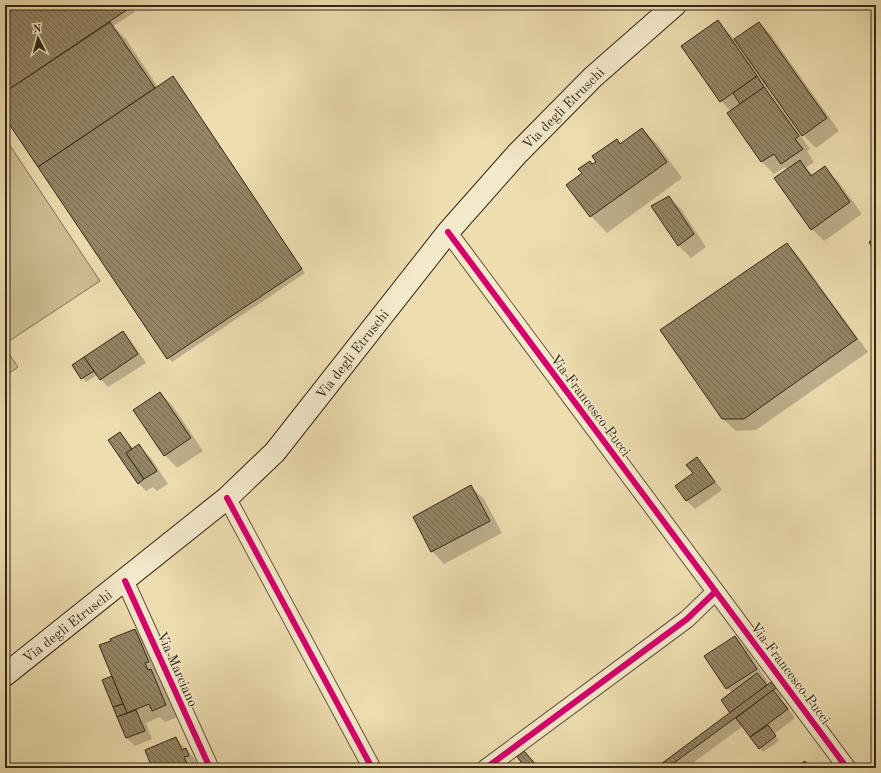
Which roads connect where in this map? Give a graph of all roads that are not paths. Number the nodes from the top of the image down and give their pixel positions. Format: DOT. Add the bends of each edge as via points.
graph roads {
  1 [pos="674,5"];
  2 [pos="448,232"];
  3 [pos="227,498"];
  4 [pos="125,581"];
  5 [pos="715,592"];
  6 [pos="5,675"];
  7 [pos="210,768"];
  8 [pos="372,768"];
  9 [pos="486,768"];
  10 [pos="847,768"];
  1 -- 2 [label="main road, Via degli Etruschi" via="593,77 517,154"];
  2 -- 3 [label="main road, Via degli Etruschi" via="275,452"];
  2 -- 5 [label="street, Via Francesco Pucci"];
  3 -- 4 [label="main road, Via degli Etruschi"];
  3 -- 8 [label="street"];
  4 -- 6 [label="main road, Via degli Etruschi"];
  4 -- 7 [label="street, Via Marciano"];
  5 -- 9 [label="street" via="687,619"];
  5 -- 10 [label="street, Via Francesco Pucci"];
}
